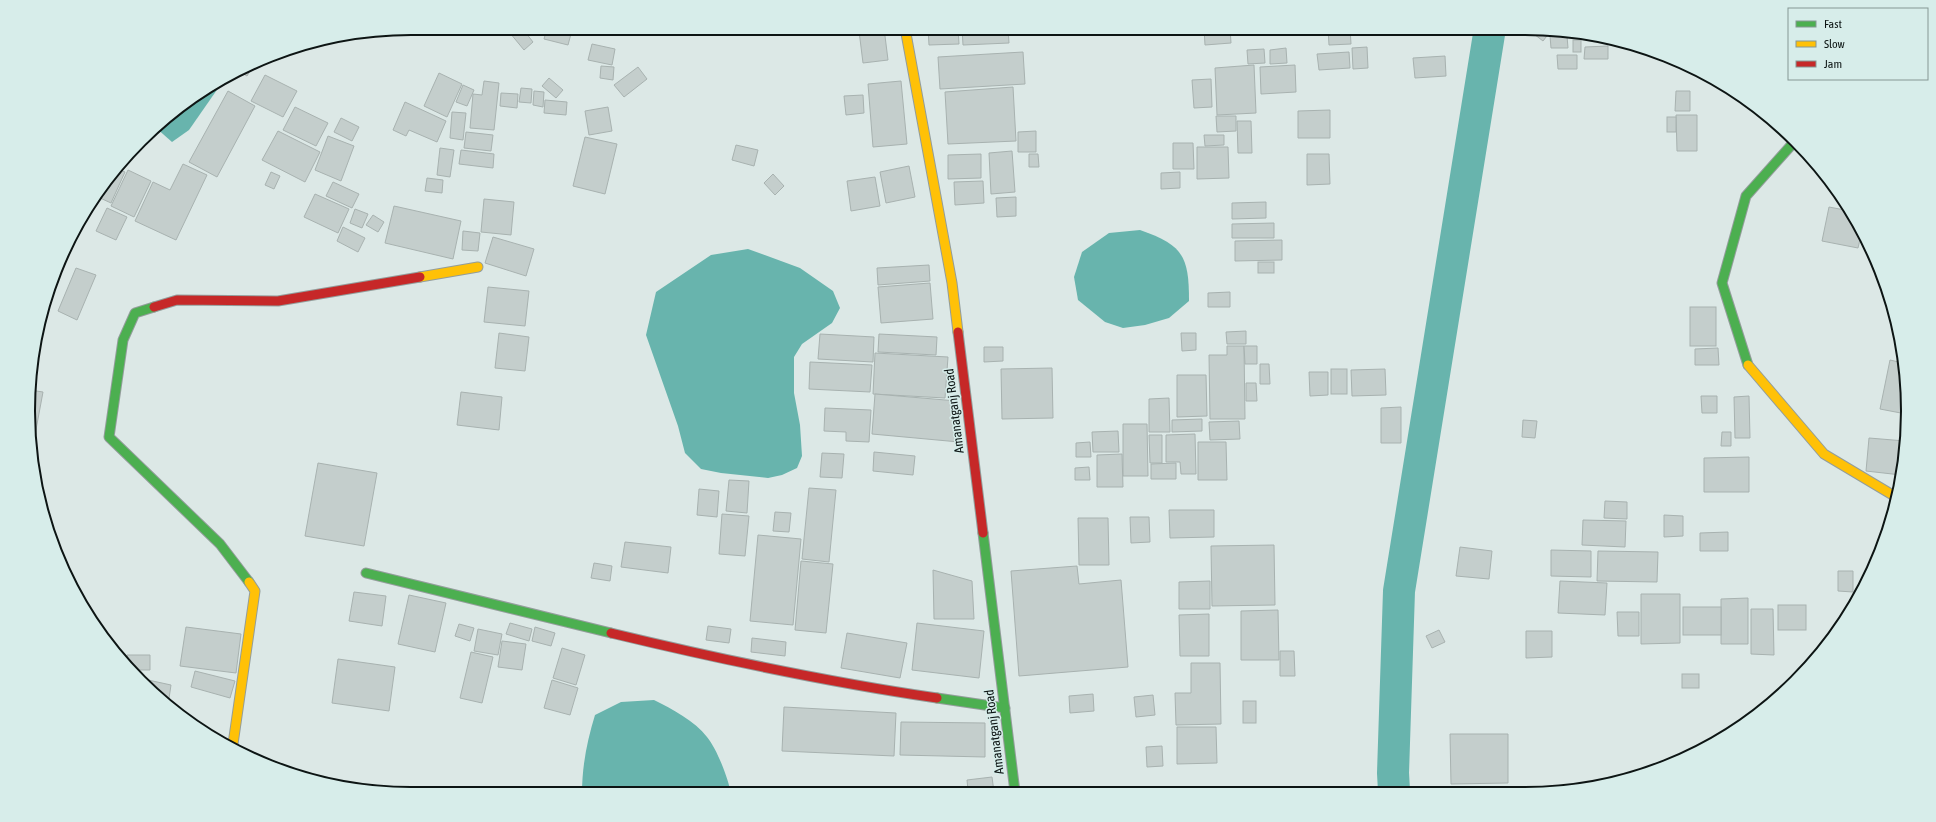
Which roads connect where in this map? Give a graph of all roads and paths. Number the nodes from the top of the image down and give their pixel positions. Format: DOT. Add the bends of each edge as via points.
graph roads {
  1 [pos="906,35"];
  2 [pos="1791,145"];
  3 [pos="478,267"];
  4 [pos="1891,494"];
  5 [pos="366,573"];
  6 [pos="1005,708"];
  7 [pos="233,742"];
  8 [pos="1013,787"];
  1 -- 6 [label="street, Amanatganj Road" via="952,283"];
  2 -- 4 [label="street" via="1746,196 1722,283 1748,366 1824,454"];
  3 -- 7 [label="street" via="278,301 177,300 135,313 123,340 110,437 220,544 255,591"];
  5 -- 6 [label="street" via="665,646 866,688"];
  6 -- 8 [label="street, Amanatganj Road"];
}
